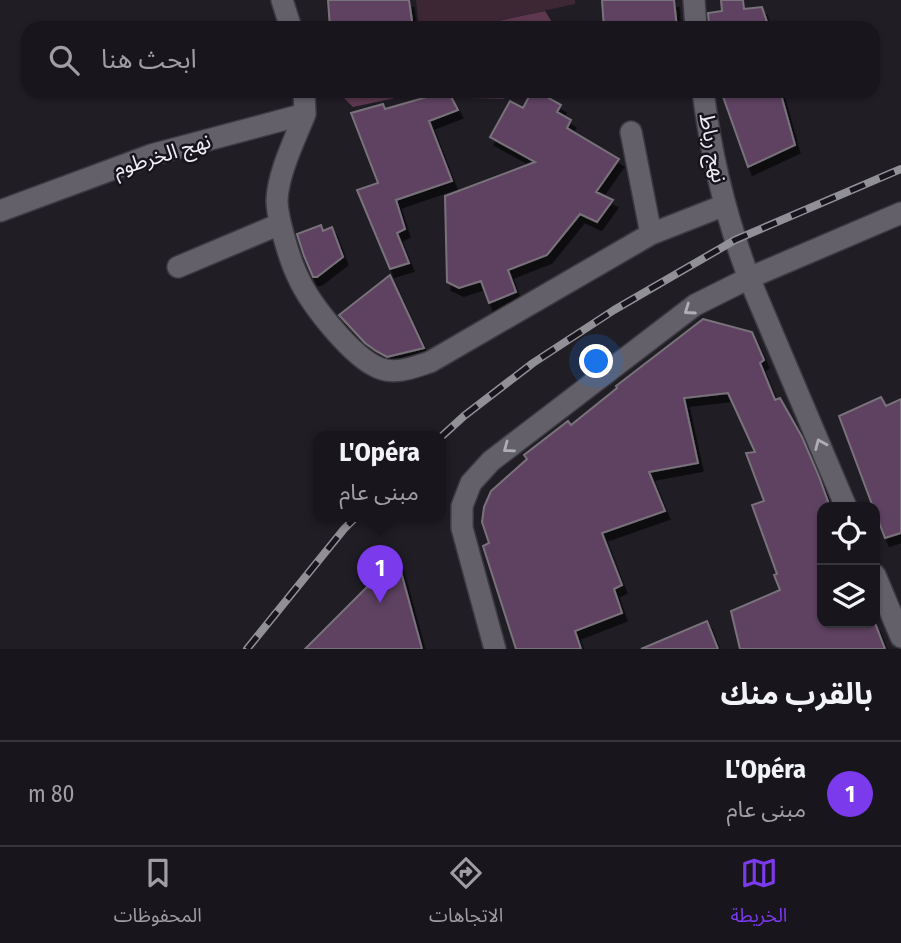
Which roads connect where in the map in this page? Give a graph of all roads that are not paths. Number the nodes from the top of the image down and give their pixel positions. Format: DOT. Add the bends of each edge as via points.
graph roads {
  1 [pos="282,0"];
  2 [pos="694,0"];
  3 [pos="290,21"];
  4 [pos="696,21"];
  5 [pos="304,98"];
  6 [pos="704,98"];
  7 [pos="305,114"];
  8 [pos="631,132"];
  9 [pos="725,205"];
  10 [pos="0,211"];
  11 [pos="901,213"];
  12 [pos="280,224"];
  13 [pos="651,234"];
  14 [pos="178,267"];
  15 [pos="749,278"];
  16 [pos="844,502"];
  17 [pos="880,587"];
  18 [pos="901,637"];
  19 [pos="495,649"];
  1 -- 3 [label="street"];
  2 -- 4 [label="street"];
  5 -- 7 [label="street"];
  6 -- 9 [label="street, نهج رباط"];
  7 -- 10 [label="street, نهج الخرطوم" via="151,155"];
  7 -- 12 [label="street" via="284,166 277,199"];
  8 -- 13 [label="street"];
  9 -- 13 [label="street"];
  9 -- 15 [label="street, نهج رباط"];
  11 -- 15 [label="street"];
  12 -- 13 [label="street" via="297,277 324,318 359,355 379,368 401,371 430,362"];
  12 -- 14 [label="street"];
  16 -- 15 [label="street, نهج رباط, one-way"];
  15 -- 19 [label="street, one-way" via="695,305 491,461 471,483 462,506 462,528"];
  17 -- 18 [label="street"];
}
